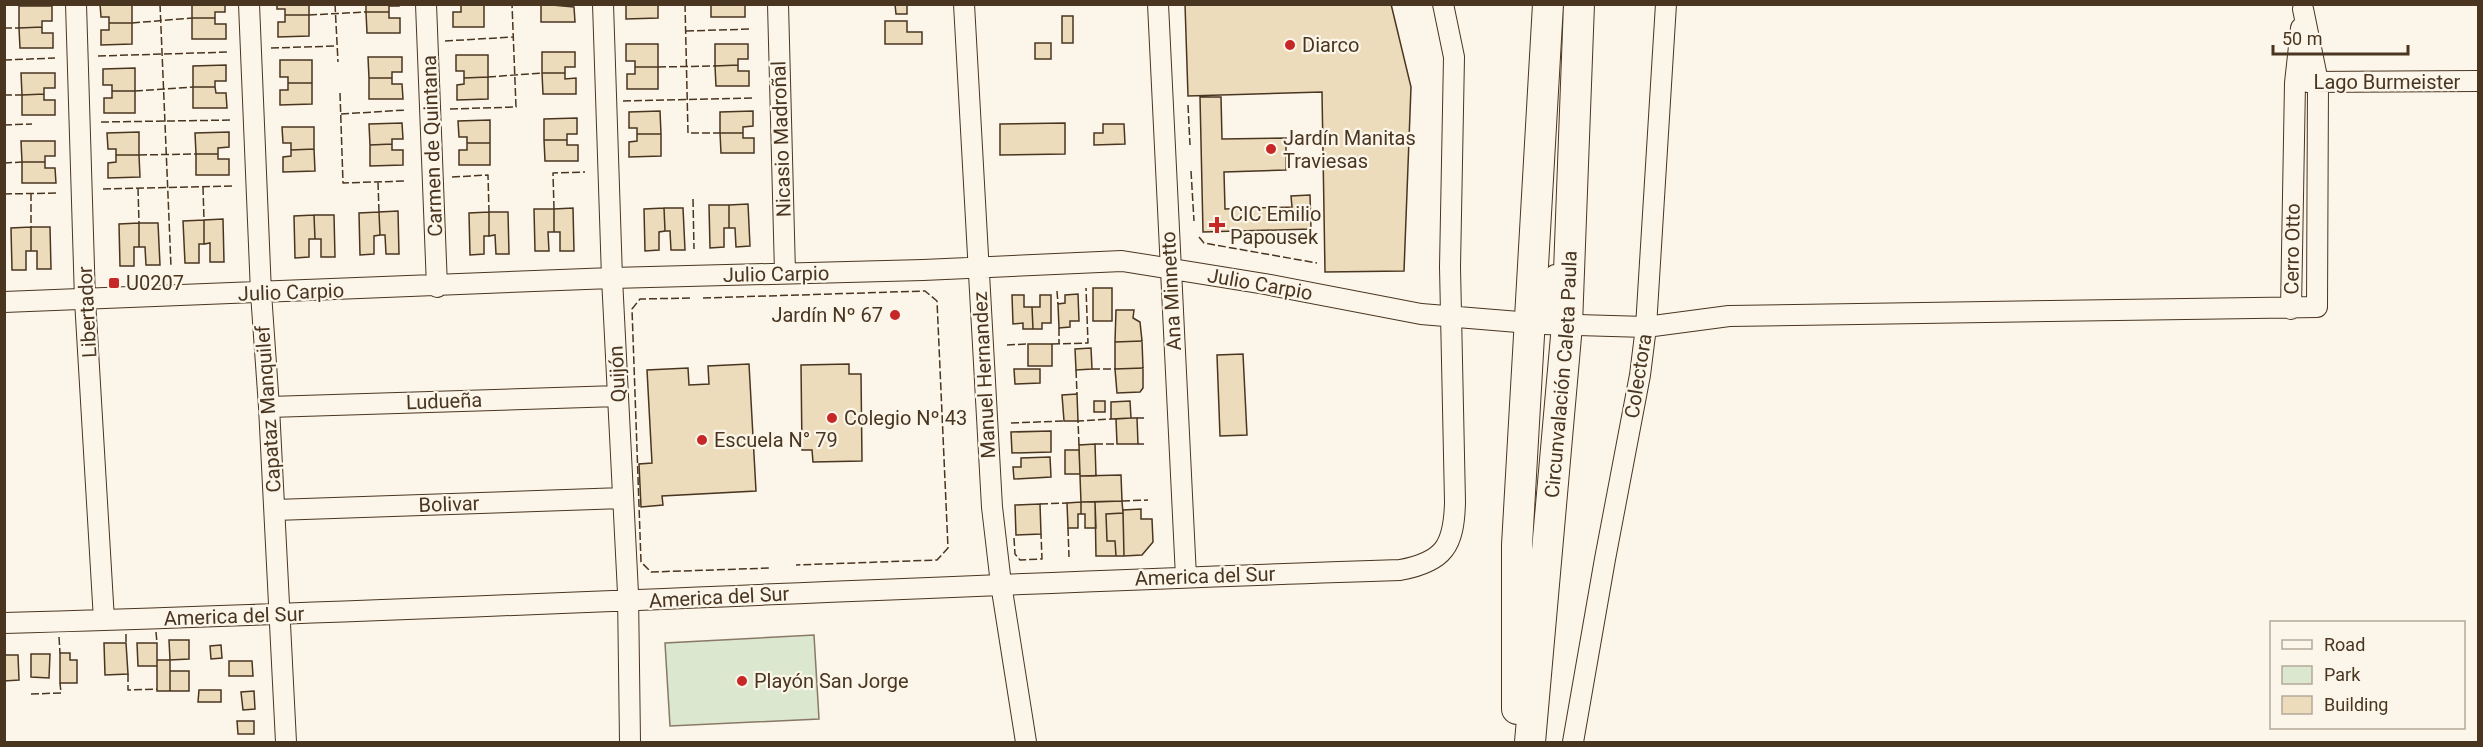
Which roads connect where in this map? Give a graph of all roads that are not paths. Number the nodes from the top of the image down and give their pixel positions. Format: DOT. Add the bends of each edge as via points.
graph roads {
  1 [pos="76,4"];
  2 [pos="249,4"];
  3 [pos="426,4"];
  4 [pos="603,4"];
  5 [pos="778,4"];
  6 [pos="964,4"];
  7 [pos="1158,4"];
  8 [pos="1443,4"];
  9 [pos="1548,4"];
  10 [pos="1579,4"];
  11 [pos="1666,4"];
  12 [pos="2303,7"];
  13 [pos="2478,81"];
  14 [pos="2318,82"];
  15 [pos="2295,83"];
  16 [pos="978,267"];
  17 [pos="1170,269"];
  18 [pos="785,273"];
  19 [pos="612,278"];
  20 [pos="437,287"];
  21 [pos="261,293"];
  22 [pos="85,300"];
  23 [pos="4,302"];
  24 [pos="2291,309"];
  25 [pos="1451,317"];
  26 [pos="1548,323"];
  27 [pos="1646,327"];
  28 [pos="618,396"];
  29 [pos="269,407"];
  30 [pos="623,498"];
  31 [pos="275,510"];
  32 [pos="1186,577"];
  33 [pos="1001,584"];
  34 [pos="628,602"];
  35 [pos="280,614"];
  36 [pos="104,620"];
  37 [pos="4,623"];
  38 [pos="286,742"];
  39 [pos="630,742"];
  40 [pos="1026,742"];
  41 [pos="1519,742"];
  42 [pos="1530,742"];
  43 [pos="1574,742"];
  1 -- 22 [label="street, Libertador"];
  2 -- 21 [label="street, Capataz Manquilef"];
  3 -- 20 [label="street, Carmen de Quintana"];
  4 -- 19 [label="street, Quijón"];
  5 -- 18 [label="street, Nicasio Madroñal"];
  6 -- 16 [label="street, Manuel Hernandez"];
  7 -- 17 [label="street, Ana Minnetto"];
  8 -- 25 [label="street" via="1454,57"];
  9 -- 26 [label="highway, Circunvalación Caleta Paula" via="1538,162"];
  10 -- 26 [label="highway, Circunvalación Caleta Paula" via="1574,121"];
  11 -- 27 [label="street, Colectora"];
  12 -- 14 [label="street, Cerro Otto"];
  12 -- 15 [label="street, Cerro Otto"];
  13 -- 14 [label="street, Lago Burmeister"];
  14 -- 15 [label="street, Lago Burmeister"];
  14 -- 24 [label="street, Cerro Otto" via="2318,307"];
  15 -- 24 [label="street, Cerro Otto"];
  16 -- 17 [label="street, Julio Carpio" via="1122,261"];
  16 -- 18 [label="street, Julio Carpio"];
  16 -- 33 [label="street, Manuel Hernandez" via="992,507"];
  17 -- 25 [label="street, Julio Carpio"];
  17 -- 32 [label="street, Ana Minnetto"];
  18 -- 19 [label="street, Julio Carpio"];
  19 -- 20 [label="street, Julio Carpio"];
  19 -- 28 [label="street, Quijón"];
  20 -- 21 [label="street, Julio Carpio"];
  21 -- 22 [label="street, Julio Carpio"];
  21 -- 29 [label="street, Capataz Manquilef"];
  22 -- 23 [label="street, Julio Carpio"];
  22 -- 36 [label="street, Libertador"];
  24 -- 27 [label="street, Julio Carpio" via="1729,316"];
  25 -- 26 [label="street, Julio Carpio"];
  25 -- 32 [label="street, America del Sur" via="1454,524 1447,544 1433,561 1400,570"];
  26 -- 27 [label="street, Julio Carpio"];
  26 -- 41 [label="highway, Circunvalación Caleta Paula" via="1516,571"];
  26 -- 42 [label="highway, Circunvalación Caleta Paula" via="1555,467"];
  27 -- 43 [label="street, Colectora"];
  28 -- 29 [label="street, Ludueña"];
  28 -- 30 [label="street, Quijón"];
  29 -- 31 [label="street, Capataz Manquilef"];
  30 -- 31 [label="street, Bolivar"];
  30 -- 34 [label="street, Quijón"];
  31 -- 35 [label="street, Capataz Manquilef"];
  32 -- 33 [label="street, America del Sur"];
  33 -- 34 [label="street, America del Sur"];
  33 -- 40 [label="street, Manuel Hernandez"];
  34 -- 35 [label="street, America del Sur"];
  34 -- 39 [label="street, Quijón"];
  35 -- 36 [label="street, America del Sur"];
  35 -- 38 [label="street, Capataz Manquilef"];
  36 -- 37 [label="street, America del Sur"];
}
